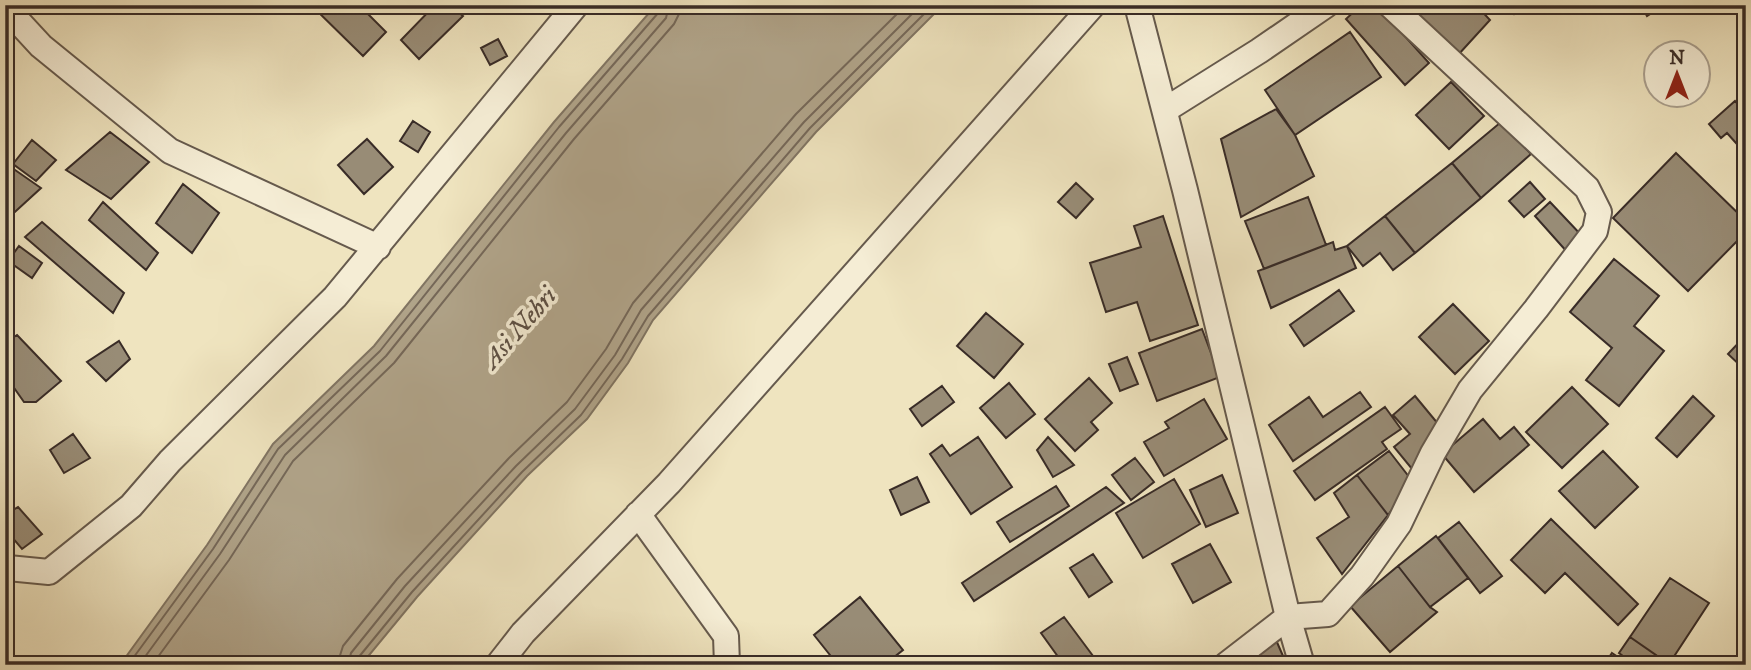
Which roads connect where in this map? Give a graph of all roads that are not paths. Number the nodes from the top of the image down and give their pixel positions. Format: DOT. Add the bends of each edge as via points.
graph roads {
  1 [pos="1093,5"];
  2 [pos="1137,5"];
  3 [pos="1326,5"];
  4 [pos="1390,5"];
  5 [pos="575,6"];
  6 [pos="5,7"];
  7 [pos="1165,110"];
  8 [pos="378,247"];
  9 [pos="638,513"];
  10 [pos="5,565"];
  11 [pos="1288,617"];
  12 [pos="498,665"];
  13 [pos="727,665"];
  14 [pos="1226,665"];
  15 [pos="1302,665"];
  1 -- 9 [label="street"];
  2 -- 7 [label="street"];
  3 -- 7 [label="street"];
  4 -- 11 [label="street" via="1587,188 1600,212 1595,231 1470,390 1399,524 1362,576 1328,614"];
  5 -- 8 [label="street"];
  6 -- 8 [label="street" via="41,46 170,151"];
  7 -- 11 [label="street"];
  8 -- 10 [label="street" via="131,506 50,572"];
  9 -- 12 [label="street"];
  9 -- 13 [label="street" via="726,636"];
  11 -- 14 [label="street"];
  11 -- 15 [label="street"];
}
